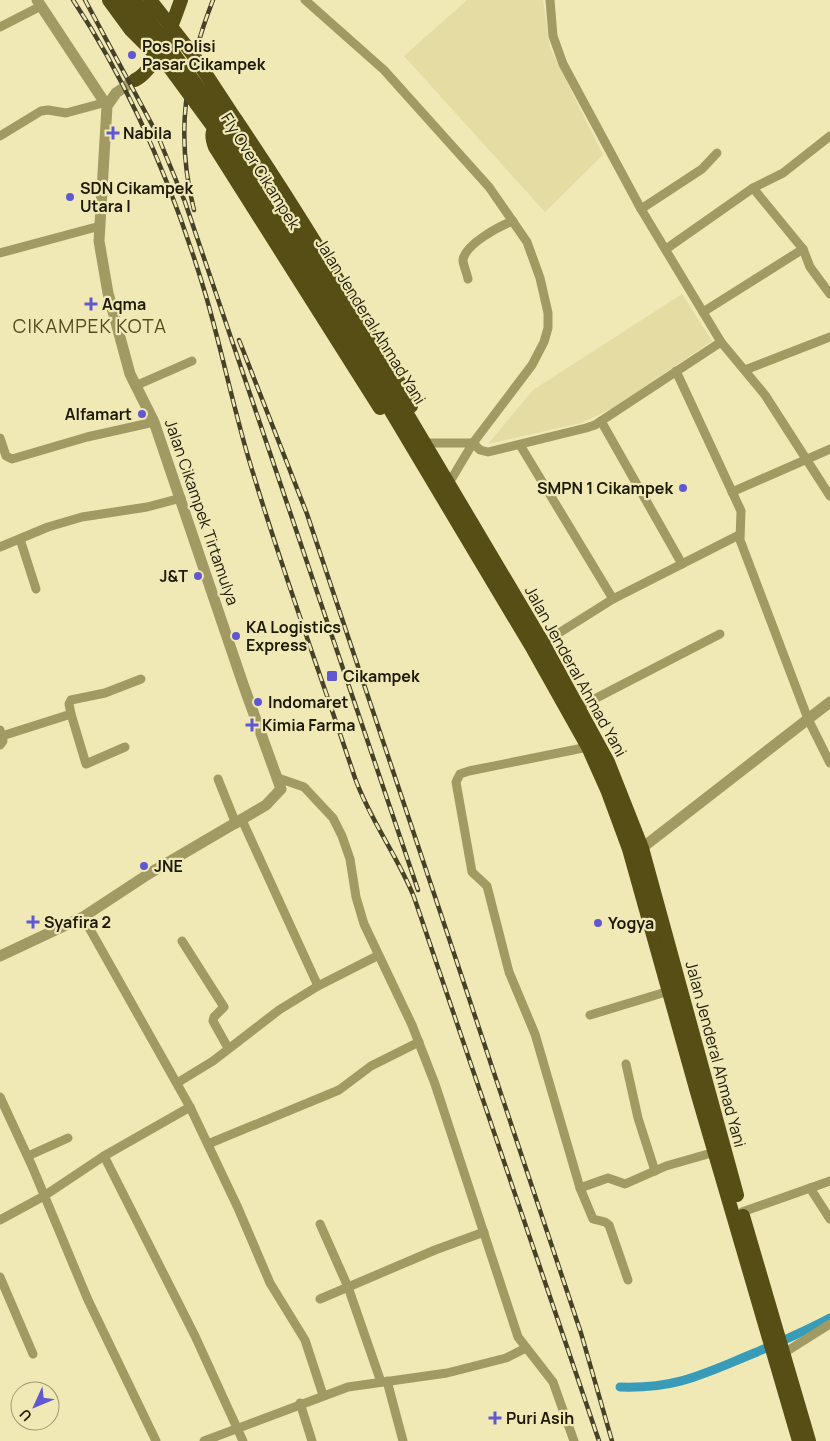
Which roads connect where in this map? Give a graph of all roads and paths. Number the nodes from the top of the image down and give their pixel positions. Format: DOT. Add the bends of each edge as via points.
graph roads {
  1 [pos="134,0"];
  2 [pos="150,0"];
  3 [pos="181,0"];
  4 [pos="306,0"];
  5 [pos="550,0"];
  6 [pos="39,3"];
  7 [pos="116,3"];
  8 [pos="0,27"];
  9 [pos="171,27"];
  10 [pos="132,30"];
  11 [pos="156,55"];
  12 [pos="135,80"];
  13 [pos="105,104"];
  14 [pos="236,120"];
  15 [pos="0,136"];
  16 [pos="830,136"];
  17 [pos="717,153"];
  18 [pos="753,188"];
  19 [pos="641,209"];
  20 [pos="513,221"];
  21 [pos="100,226"];
  22 [pos="666,249"];
  23 [pos="802,249"];
  24 [pos="0,253"];
  25 [pos="468,279"];
  26 [pos="830,294"];
  27 [pos="703,312"];
  28 [pos="830,337"];
  29 [pos="722,342"];
  30 [pos="192,361"];
  31 [pos="745,370"];
  32 [pos="676,371"];
  33 [pos="135,386"];
  34 [pos="379,391"];
  35 [pos="601,421"];
  36 [pos="154,422"];
  37 [pos="415,426"];
  38 [pos="0,438"];
  39 [pos="425,443"];
  40 [pos="472,443"];
  41 [pos="520,445"];
  42 [pos="830,449"];
  43 [pos="419,460"];
  44 [pos="806,460"];
  45 [pos="449,483"];
  46 [pos="732,492"];
  47 [pos="830,496"];
  48 [pos="180,498"];
  49 [pos="739,535"];
  50 [pos="20,539"];
  51 [pos="0,547"];
  52 [pos="682,564"];
  53 [pos="36,589"];
  54 [pos="613,600"];
  55 [pos="720,634"];
  56 [pos="543,643"];
  57 [pos="141,680"];
  58 [pos="830,702"];
  59 [pos="579,707"];
  60 [pos="71,714"];
  61 [pos="808,719"];
  62 [pos="1,737"];
  63 [pos="125,747"];
  64 [pos="588,747"];
  65 [pos="830,763"];
  66 [pos="278,778"];
  67 [pos="218,779"];
  68 [pos="239,822"];
  69 [pos="636,848"];
  70 [pos="83,917"];
  71 [pos="182,941"];
  72 [pos="0,956"];
  73 [pos="377,956"];
  74 [pos="318,986"];
  75 [pos="669,992"];
  76 [pos="590,1015"];
  77 [pos="419,1042"];
  78 [pos="228,1048"];
  79 [pos="626,1064"];
  80 [pos="176,1083"];
  81 [pos="0,1097"];
  82 [pos="190,1106"];
  83 [pos="68,1138"];
  84 [pos="208,1144"];
  85 [pos="715,1152"];
  86 [pos="28,1156"];
  87 [pos="104,1156"];
  88 [pos="655,1171"];
  89 [pos="830,1181"];
  90 [pos="580,1188"];
  91 [pos="810,1188"];
  92 [pos="44,1196"];
  93 [pos="742,1212"];
  94 [pos="830,1219"];
  95 [pos="0,1220"];
  96 [pos="320,1224"];
  97 [pos="484,1232"];
  98 [pos="0,1277"];
  99 [pos="628,1280"];
  100 [pos="348,1287"];
  101 [pos="320,1299"];
  102 [pos="830,1324"];
  103 [pos="773,1334"];
  104 [pos="526,1348"];
  105 [pos="780,1352"];
  106 [pos="33,1354"];
  107 [pos="384,1382"];
  108 [pos="323,1395"];
  109 [pos="300,1403"];
  110 [pos="238,1428"];
  111 [pos="156,1441"];
  112 [pos="204,1441"];
  113 [pos="243,1441"];
  114 [pos="312,1441"];
  115 [pos="403,1441"];
  116 [pos="574,1441"];
  117 [pos="799,1441"];
  118 [pos="809,1441"];
  1 -- 37 [label="highway, Jalan Jenderal Ahmad Yani, bridge" via="232,132"];
  2 -- 9 [label="highway"];
  3 -- 9 [label="highway"];
  4 -- 20 [label="street" via="363,49 399,86 489,187"];
  5 -- 19 [label="street" via="553,36 564,64"];
  6 -- 8 [label="street"];
  6 -- 13 [label="street"];
  7 -- 10 [label="highway"];
  7 -- 34 [label="highway, Fly Over Cikampek, bridge" via="212,125"];
  9 -- 11 [label="highway"];
  9 -- 14 [label="highway"];
  10 -- 11 [label="highway"];
  10 -- 12 [label="highway" via="143,53"];
  11 -- 12 [label="highway" via="147,70"];
  12 -- 13 [label="street"];
  13 -- 15 [label="street" via="66,113 41,111"];
  13 -- 21 [label="street, Jalan Cikampek Tirtamulya"];
  14 -- 37 [label="highway" via="314,239 410,401"];
  14 -- 43 [label="highway" via="221,121 212,129 215,147 389,422"];
  16 -- 18 [label="street" via="783,173"];
  17 -- 19 [label="street" via="691,177"];
  18 -- 22 [label="street"];
  18 -- 23 [label="street"];
  19 -- 22 [label="street"];
  20 -- 25 [label="street" via="491,231 465,255 463,261"];
  20 -- 40 [label="street" via="527,242 540,278 548,328 532,365"];
  21 -- 24 [label="street"];
  21 -- 33 [label="street, Jalan Cikampek Tirtamulya" via="98,241 108,292"];
  22 -- 27 [label="street"];
  23 -- 26 [label="street" via="810,267"];
  23 -- 27 [label="street"];
  27 -- 29 [label="street"];
  28 -- 31 [label="street"];
  29 -- 31 [label="street"];
  29 -- 32 [label="street"];
  30 -- 33 [label="street"];
  31 -- 44 [label="street" via="765,395"];
  32 -- 35 [label="street"];
  32 -- 46 [label="street"];
  33 -- 36 [label="street, Jalan Cikampek Tirtamulya"];
  34 -- 43 [label="highway, Jalan Jenderal Ahmad Yani"];
  35 -- 41 [label="street"];
  35 -- 52 [label="street"];
  36 -- 38 [label="street" via="12,459 6,456"];
  36 -- 48 [label="street, Jalan Cikampek Tirtamulya"];
  37 -- 39 [label="highway, Jalan Jenderal Ahmad Yani"];
  39 -- 40 [label="street"];
  39 -- 45 [label="highway, Jalan Jenderal Ahmad Yani"];
  40 -- 41 [label="street" via="488,452"];
  40 -- 45 [label="street"];
  41 -- 54 [label="street"];
  42 -- 44 [label="street"];
  43 -- 64 [label="highway, Jalan Jenderal Ahmad Yani"];
  44 -- 46 [label="street"];
  44 -- 47 [label="street"];
  45 -- 56 [label="highway, Jalan Jenderal Ahmad Yani"];
  46 -- 49 [label="street" via="742,517"];
  48 -- 50 [label="street" via="147,507 82,517"];
  48 -- 66 [label="street, Jalan Cikampek Tirtamulya"];
  49 -- 52 [label="street"];
  49 -- 61 [label="street"];
  50 -- 51 [label="street"];
  50 -- 53 [label="street"];
  52 -- 54 [label="street"];
  54 -- 56 [label="street"];
  55 -- 59 [label="street"];
  56 -- 59 [label="highway, Jalan Jenderal Ahmad Yani"];
  57 -- 60 [label="street" via="105,693 71,700"];
  58 -- 61 [label="street"];
  59 -- 69 [label="highway, Jalan Jenderal Ahmad Yani" via="608,762"];
  60 -- 62 [label="street"];
  60 -- 63 [label="street" via="86,764"];
  61 -- 65 [label="street"];
  61 -- 69 [label="street"];
  64 -- 69 [label="highway, Jalan Jenderal Ahmad Yani"];
  64 -- 90 [label="street" via="469,771 460,774 456,782 472,872 486,886 510,972 535,1034"];
  66 -- 68 [label="street" via="278,794"];
  66 -- 73 [label="street" via="304,787 333,818 350,859 356,897"];
  67 -- 68 [label="street"];
  68 -- 70 [label="street" via="150,873"];
  68 -- 74 [label="street"];
  69 -- 75 [label="highway, Jalan Jenderal Ahmad Yani"];
  69 -- 93 [label="highway, Jalan Jenderal Ahmad Yani"];
  70 -- 72 [label="street"];
  70 -- 80 [label="street"];
  71 -- 78 [label="street" via="224,1007 213,1021"];
  73 -- 74 [label="street"];
  73 -- 77 [label="street"];
  74 -- 78 [label="street"];
  75 -- 76 [label="street"];
  75 -- 85 [label="highway, Jalan Jenderal Ahmad Yani"];
  77 -- 84 [label="street" via="370,1066 339,1090"];
  77 -- 97 [label="street"];
  78 -- 80 [label="street"];
  79 -- 88 [label="street" via="638,1118"];
  80 -- 82 [label="street"];
  81 -- 86 [label="street"];
  82 -- 84 [label="street"];
  82 -- 87 [label="street"];
  83 -- 86 [label="street"];
  84 -- 108 [label="street" via="270,1282 305,1340"];
  85 -- 88 [label="street"];
  85 -- 103 [label="highway, Jalan Jenderal Ahmad Yani"];
  86 -- 92 [label="street"];
  87 -- 92 [label="street"];
  87 -- 110 [label="street"];
  88 -- 90 [label="street" via="625,1184 608,1178"];
  89 -- 91 [label="street"];
  90 -- 99 [label="street" via="593,1219 609,1225"];
  91 -- 93 [label="street"];
  91 -- 94 [label="street"];
  92 -- 95 [label="street"];
  92 -- 111 [label="street" via="115,1358"];
  93 -- 103 [label="highway, Jalan Jenderal Ahmad Yani"];
  96 -- 100 [label="street"];
  97 -- 100 [label="street"];
  97 -- 104 [label="street" via="510,1316"];
  98 -- 106 [label="street"];
  100 -- 101 [label="street"];
  100 -- 107 [label="street"];
  102 -- 105 [label="street"];
  103 -- 105 [label="highway, Jalan Jenderal Ahmad Yani"];
  104 -- 107 [label="street" via="506,1358 471,1368"];
  104 -- 116 [label="street" via="553,1382"];
  105 -- 117 [label="highway, Jalan Jenderal Ahmad Yani"];
  105 -- 118 [label="highway, Jalan Jenderal Ahmad Yani"];
  107 -- 108 [label="street" via="348,1387"];
  107 -- 115 [label="street"];
  108 -- 109 [label="street"];
  109 -- 110 [label="street"];
  109 -- 114 [label="street"];
  110 -- 112 [label="street"];
  110 -- 113 [label="street"];
}
